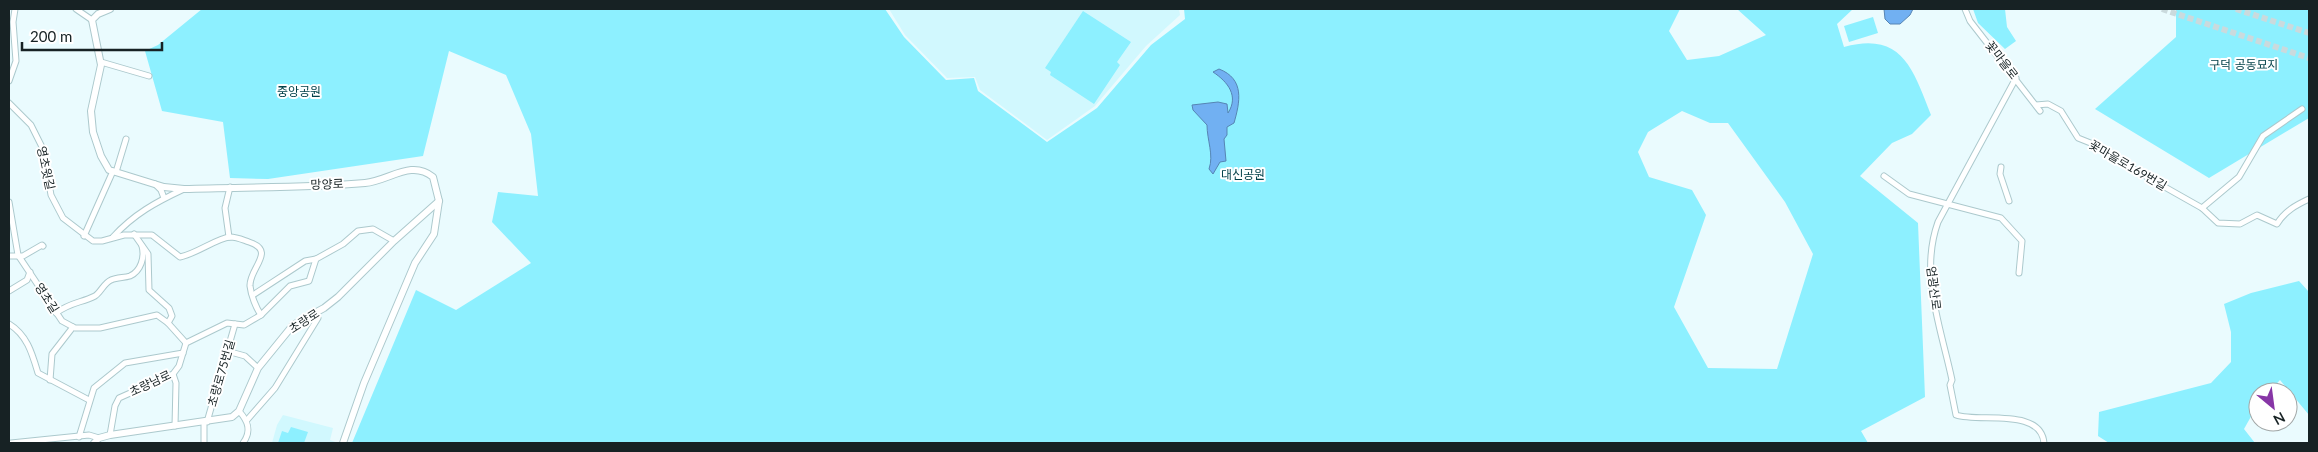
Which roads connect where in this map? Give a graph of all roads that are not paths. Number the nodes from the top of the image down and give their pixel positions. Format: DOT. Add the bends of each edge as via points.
graph roads {
  1 [pos="15,9"];
  2 [pos="76,9"];
  3 [pos="110,9"];
  4 [pos="1965,9"];
  5 [pos="92,20"];
  6 [pos="9,53"];
  7 [pos="16,61"];
  8 [pos="101,62"];
  9 [pos="10,74"];
  10 [pos="149,76"];
  11 [pos="2016,78"];
  12 [pos="9,82"];
  13 [pos="9,103"];
  14 [pos="2036,105"];
  15 [pos="2302,109"];
  16 [pos="2040,111"];
  17 [pos="126,139"];
  18 [pos="2001,167"];
  19 [pos="115,172"];
  20 [pos="1884,176"];
  21 [pos="155,184"];
  22 [pos="230,188"];
  23 [pos="184,189"];
  24 [pos="164,198"];
  25 [pos="2309,199"];
  26 [pos="439,200"];
  27 [pos="2009,201"];
  28 [pos="9,202"];
  29 [pos="1949,206"];
  30 [pos="2202,208"];
  31 [pos="134,234"];
  32 [pos="84,236"];
  33 [pos="113,237"];
  34 [pos="229,237"];
  35 [pos="394,241"];
  36 [pos="43,246"];
  37 [pos="142,246"];
  38 [pos="18,255"];
  39 [pos="9,256"];
  40 [pos="316,259"];
  41 [pos="30,272"];
  42 [pos="2019,273"];
  43 [pos="9,292"];
  44 [pos="253,296"];
  45 [pos="316,312"];
  46 [pos="56,313"];
  47 [pos="261,315"];
  48 [pos="168,323"];
  49 [pos="9,324"];
  50 [pos="235,324"];
  51 [pos="73,327"];
  52 [pos="186,343"];
  53 [pos="227,351"];
  54 [pos="183,353"];
  55 [pos="258,368"];
  56 [pos="173,374"];
  57 [pos="50,380"];
  58 [pos="89,400"];
  59 [pos="239,411"];
  60 [pos="247,420"];
  61 [pos="206,422"];
  62 [pos="175,426"];
  63 [pos="108,435"];
  64 [pos="79,437"];
  65 [pos="96,440"];
  66 [pos="11,443"];
  67 [pos="104,443"];
  68 [pos="204,443"];
  69 [pos="243,443"];
  70 [pos="343,443"];
  71 [pos="2044,443"];
  1 -- 7 [label="street"];
  2 -- 5 [label="street"];
  3 -- 5 [label="main road"];
  4 -- 11 [label="street, 꽃마을로" via="1970,21"];
  5 -- 8 [label="main road"];
  6 -- 7 [label="street"];
  7 -- 9 [label="street"];
  8 -- 10 [label="street"];
  8 -- 19 [label="main road" via="91,111 93,132 101,156 109,170"];
  9 -- 12 [label="street"];
  11 -- 14 [label="street, 꽃마을로"];
  11 -- 29 [label="street, 엄광산로"];
  13 -- 32 [label="street, 영초윗길" via="31,125 43,149 51,195 63,218"];
  14 -- 16 [label="street, 꽃마을로"];
  14 -- 30 [label="street, 꽃마을로169번길" via="2048,104 2061,111 2078,138"];
  15 -- 30 [label="street" via="2263,136 2240,177"];
  17 -- 19 [label="street"];
  18 -- 27 [label="street" via="2000,174"];
  19 -- 21 [label="main road, 망양로"];
  19 -- 32 [label="street"];
  20 -- 29 [label="street" via="1909,194"];
  21 -- 23 [label="main road, 망양로"];
  21 -- 24 [label="street"];
  22 -- 23 [label="main road, 망양로"];
  22 -- 26 [label="main road, 망양로" via="367,183 413,168 433,177"];
  22 -- 34 [label="street" via="225,208"];
  23 -- 24 [label="street"];
  24 -- 33 [label="street" via="128,220"];
  25 -- 30 [label="street, 꽃마을로169번길" via="2287,211 2278,224 2257,215 2240,224 2218,223"];
  26 -- 35 [label="main road, 초량로"];
  26 -- 70 [label="main road, 망양로" via="434,234 415,263 364,383"];
  28 -- 38 [label="street, 영초길"];
  29 -- 42 [label="street" via="2001,218 2022,241"];
  29 -- 71 [label="street, 엄광산로" via="1938,222 1931,242 1930,272 1956,415 1966,419 2013,418 2028,422 2039,431"];
  31 -- 33 [label="street"];
  31 -- 34 [label="street" via="152,235 180,257"];
  31 -- 37 [label="street"];
  32 -- 33 [label="street" via="93,241"];
  34 -- 44 [label="street" via="257,244 261,249 262,256 251,280"];
  35 -- 40 [label="street" via="373,229 358,231"];
  35 -- 45 [label="main road, 초량로" via="338,297"];
  36 -- 38 [label="street" via="23,256"];
  37 -- 46 [label="street" via="144,254 136,272 114,278 96,296 69,304"];
  37 -- 48 [label="street" via="148,254 149,290 170,308 172,316"];
  38 -- 39 [label="street"];
  38 -- 41 [label="street, 영초길"];
  40 -- 44 [label="street" via="305,262"];
  40 -- 47 [label="street" via="308,281 290,286"];
  41 -- 43 [label="street" via="27,280"];
  41 -- 46 [label="street, 영초길"];
  44 -- 47 [label="street"];
  45 -- 55 [label="main road, 초량로" via="293,325"];
  45 -- 60 [label="street" via="318,318 275,388"];
  46 -- 51 [label="street, 영초길"];
  47 -- 50 [label="street" via="244,325"];
  48 -- 51 [label="street" via="157,315 100,328"];
  48 -- 52 [label="street"];
  49 -- 57 [label="street" via="28,344 38,373"];
  50 -- 52 [label="street" via="227,323"];
  50 -- 53 [label="street, 초량로75번길"];
  51 -- 57 [label="street" via="52,354"];
  52 -- 54 [label="street, 초량남로"];
  53 -- 55 [label="street" via="245,356"];
  53 -- 61 [label="street, 초량로75번길"];
  54 -- 56 [label="street, 초량남로"];
  54 -- 58 [label="street" via="125,363 94,388"];
  55 -- 59 [label="main road, 초량로"];
  56 -- 62 [label="street" via="176,383"];
  56 -- 63 [label="street, 초량남로" via="119,398"];
  57 -- 58 [label="street"];
  58 -- 64 [label="street"];
  59 -- 60 [label="street"];
  59 -- 61 [label="main road" via="232,417"];
  60 -- 69 [label="street" via="248,435"];
  61 -- 62 [label="main road"];
  61 -- 68 [label="street, 초량로75번길"];
  62 -- 63 [label="main road"];
  63 -- 65 [label="main road"];
  63 -- 67 [label="street"];
  64 -- 65 [label="street" via="88,436"];
  64 -- 66 [label="street"];
}
